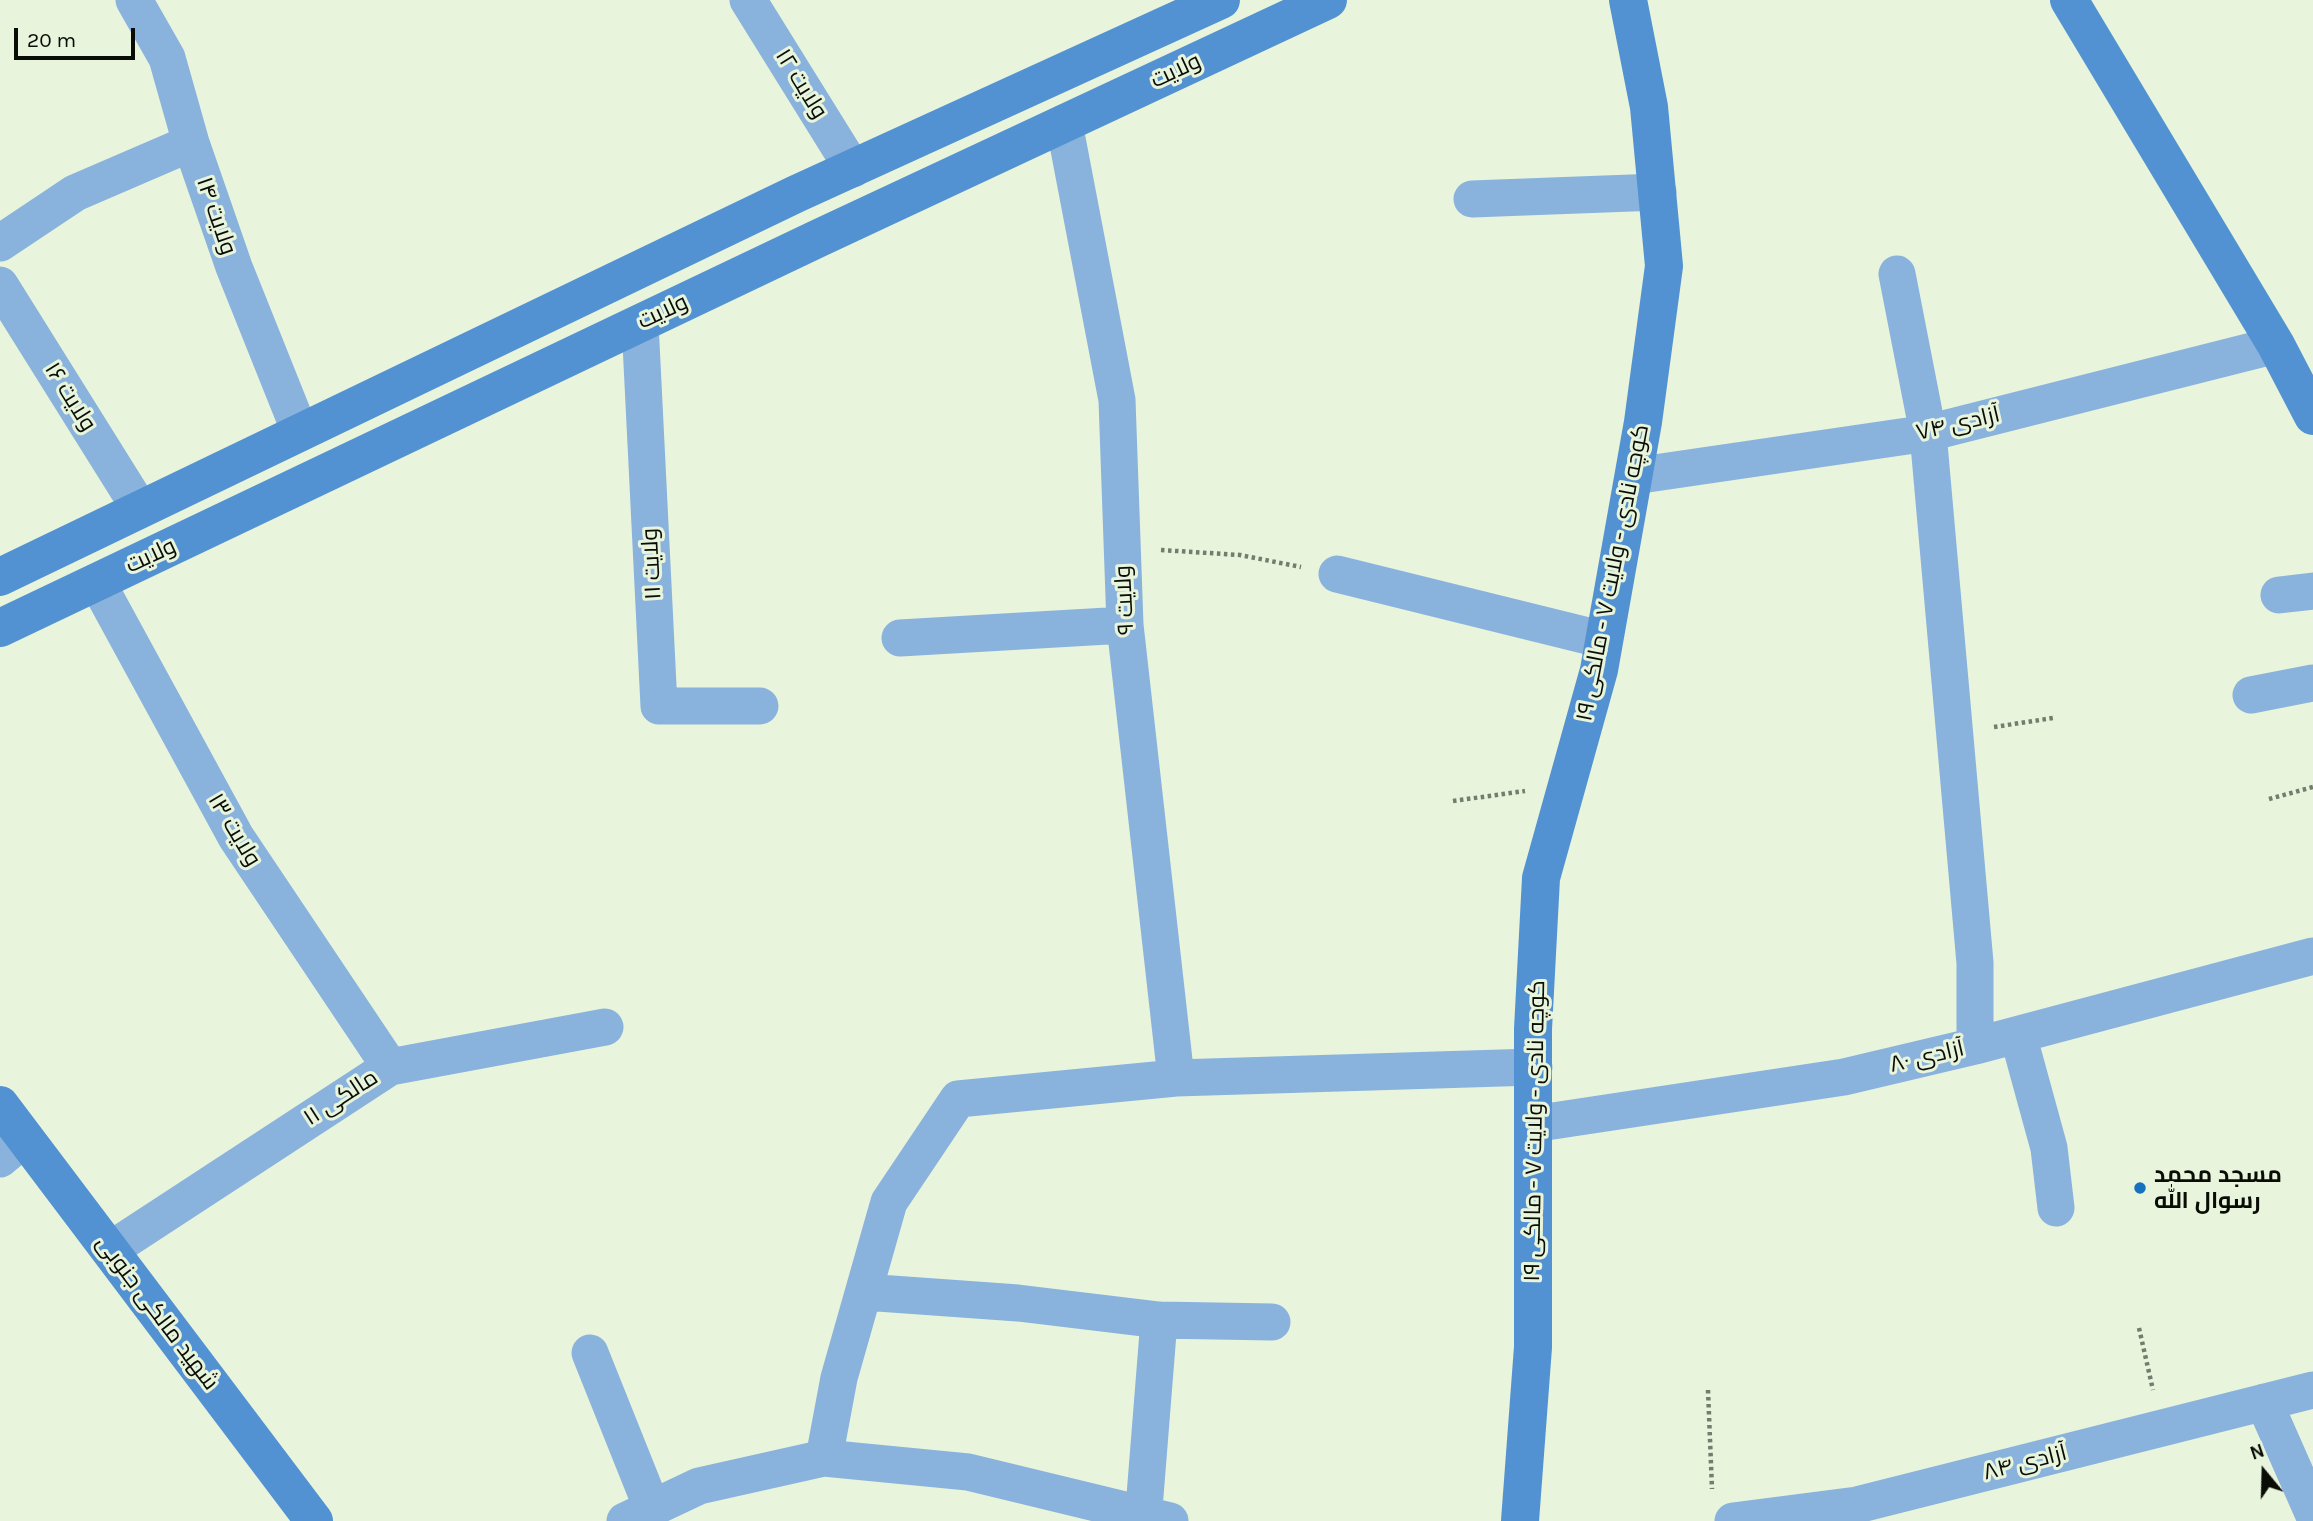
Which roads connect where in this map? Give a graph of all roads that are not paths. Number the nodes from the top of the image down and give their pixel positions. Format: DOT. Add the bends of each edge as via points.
graph roads {
  1 [pos="134,0"];
  2 [pos="1221,0"];
  3 [pos="1328,0"];
  4 [pos="1628,0"];
  5 [pos="2069,0"];
  6 [pos="753,2"];
  7 [pos="1064,123"];
  8 [pos="191,143"];
  9 [pos="853,169"];
  10 [pos="1658,192"];
  11 [pos="1472,199"];
  12 [pos="0,243"];
  13 [pos="1897,274"];
  14 [pos="0,285"];
  15 [pos="640,323"];
  16 [pos="2276,345"];
  17 [pos="2313,416"];
  18 [pos="300,432"];
  19 [pos="1927,433"];
  20 [pos="1634,476"];
  21 [pos="140,509"];
  22 [pos="1337,574"];
  23 [pos="0,577"];
  24 [pos="97,582"];
  25 [pos="1125,625"];
  26 [pos="0,628"];
  27 [pos="900,638"];
  28 [pos="1604,640"];
  29 [pos="2313,683"];
  30 [pos="2251,695"];
  31 [pos="760,706"];
  32 [pos="2313,956"];
  33 [pos="605,1027"];
  34 [pos="2018,1035"];
  35 [pos="1975,1046"];
  36 [pos="390,1067"];
  37 [pos="1534,1067"];
  38 [pos="1176,1078"];
  39 [pos="0,1105"];
  40 [pos="1534,1124"];
  41 [pos="12,1148"];
  42 [pos="2056,1208"];
  43 [pos="110,1250"];
  44 [pos="863,1292"];
  45 [pos="1159,1320"];
  46 [pos="1272,1322"];
  47 [pos="590,1353"];
  48 [pos="2313,1390"];
  49 [pos="2264,1402"];
  50 [pos="824,1458"];
  51 [pos="1722,1508"];
  52 [pos="1858,1513"];
  53 [pos="2313,1513"];
  54 [pos="638,1514"];
  55 [pos="310,1519"];
  56 [pos="1152,1519"];
  57 [pos="1520,1521"];
  1 -- 8 [label="street, ولایت ۱۴" via="167,58"];
  2 -- 9 [label="main road, ولایت"];
  3 -- 7 [label="main road, ولایت"];
  4 -- 10 [label="main road, کوچه نادی - ولایت ۷ - مالکی ۱۹" via="1649,107"];
  5 -- 16 [label="main road"];
  6 -- 9 [label="street, ولایت ۱۲"];
  7 -- 15 [label="main road, ولایت"];
  7 -- 25 [label="street, ولایت ۹" via="1117,400"];
  8 -- 12 [label="street" via="75,194"];
  8 -- 18 [label="street, ولایت ۱۴" via="234,267"];
  9 -- 18 [label="main road, ولایت"];
  10 -- 11 [label="street"];
  10 -- 20 [label="main road, کوچه نادی - ولایت ۷ - مالکی ۱۹" via="1664,266"];
  13 -- 19 [label="street"];
  14 -- 21 [label="street, ولایت ۱۶"];
  15 -- 24 [label="main road, ولایت"];
  15 -- 31 [label="street, ولایت ۱۱" via="659,706"];
  16 -- 17 [label="main road"];
  16 -- 19 [label="street, آزادی ۷۴"];
  18 -- 21 [label="main road, ولایت"];
  19 -- 20 [label="street, آزادی ۷۴"];
  19 -- 35 [label="street" via="1975,963"];
  20 -- 28 [label="main road, کوچه نادی - ولایت ۷ - مالکی ۱۹"];
  21 -- 23 [label="main road, ولایت"];
  22 -- 28 [label="street"];
  24 -- 26 [label="main road, ولایت"];
  24 -- 36 [label="street, ولایت ۱۳" via="236,837"];
  25 -- 27 [label="street"];
  25 -- 38 [label="street, ولایت ۹"];
  28 -- 37 [label="main road, کوچه نادی - ولایت ۷ - مالکی ۱۹" via="1541,878"];
  29 -- 30 [label="street"];
  32 -- 34 [label="street, آزادی ۸۰"];
  33 -- 36 [label="street, مالکی ۱۱"];
  34 -- 35 [label="street, آزادی ۸۰"];
  34 -- 42 [label="street" via="2049,1148"];
  35 -- 40 [label="street, آزادی ۸۰" via="1844,1077"];
  36 -- 43 [label="street, مالکی ۱۱"];
  37 -- 38 [label="street"];
  37 -- 40 [label="main road, کوچه نادی - ولایت ۷ - مالکی ۱۹"];
  38 -- 44 [label="street" via="958,1099 889,1202"];
  39 -- 41 [label="main road, شهید مالکی جنوبی"];
  40 -- 57 [label="main road, کوچه نادی - ولایت ۷ - مالکی ۱۹" via="1533,1347"];
  41 -- 43 [label="main road, شهید مالکی جنوبی"];
  43 -- 55 [label="main road, شهید مالکی جنوبی"];
  44 -- 45 [label="street" via="1018,1303"];
  44 -- 50 [label="street" via="839,1378"];
  45 -- 46 [label="street"];
  45 -- 56 [label="street"];
  47 -- 54 [label="street"];
  48 -- 49 [label="street, آزادی ۸۴"];
  49 -- 52 [label="street, آزادی ۸۴"];
  49 -- 53 [label="street"];
  50 -- 54 [label="street" via="699,1486"];
  50 -- 56 [label="street" via="968,1472"];
  51 -- 52 [label="street, آزادی ۸۴"];
}
